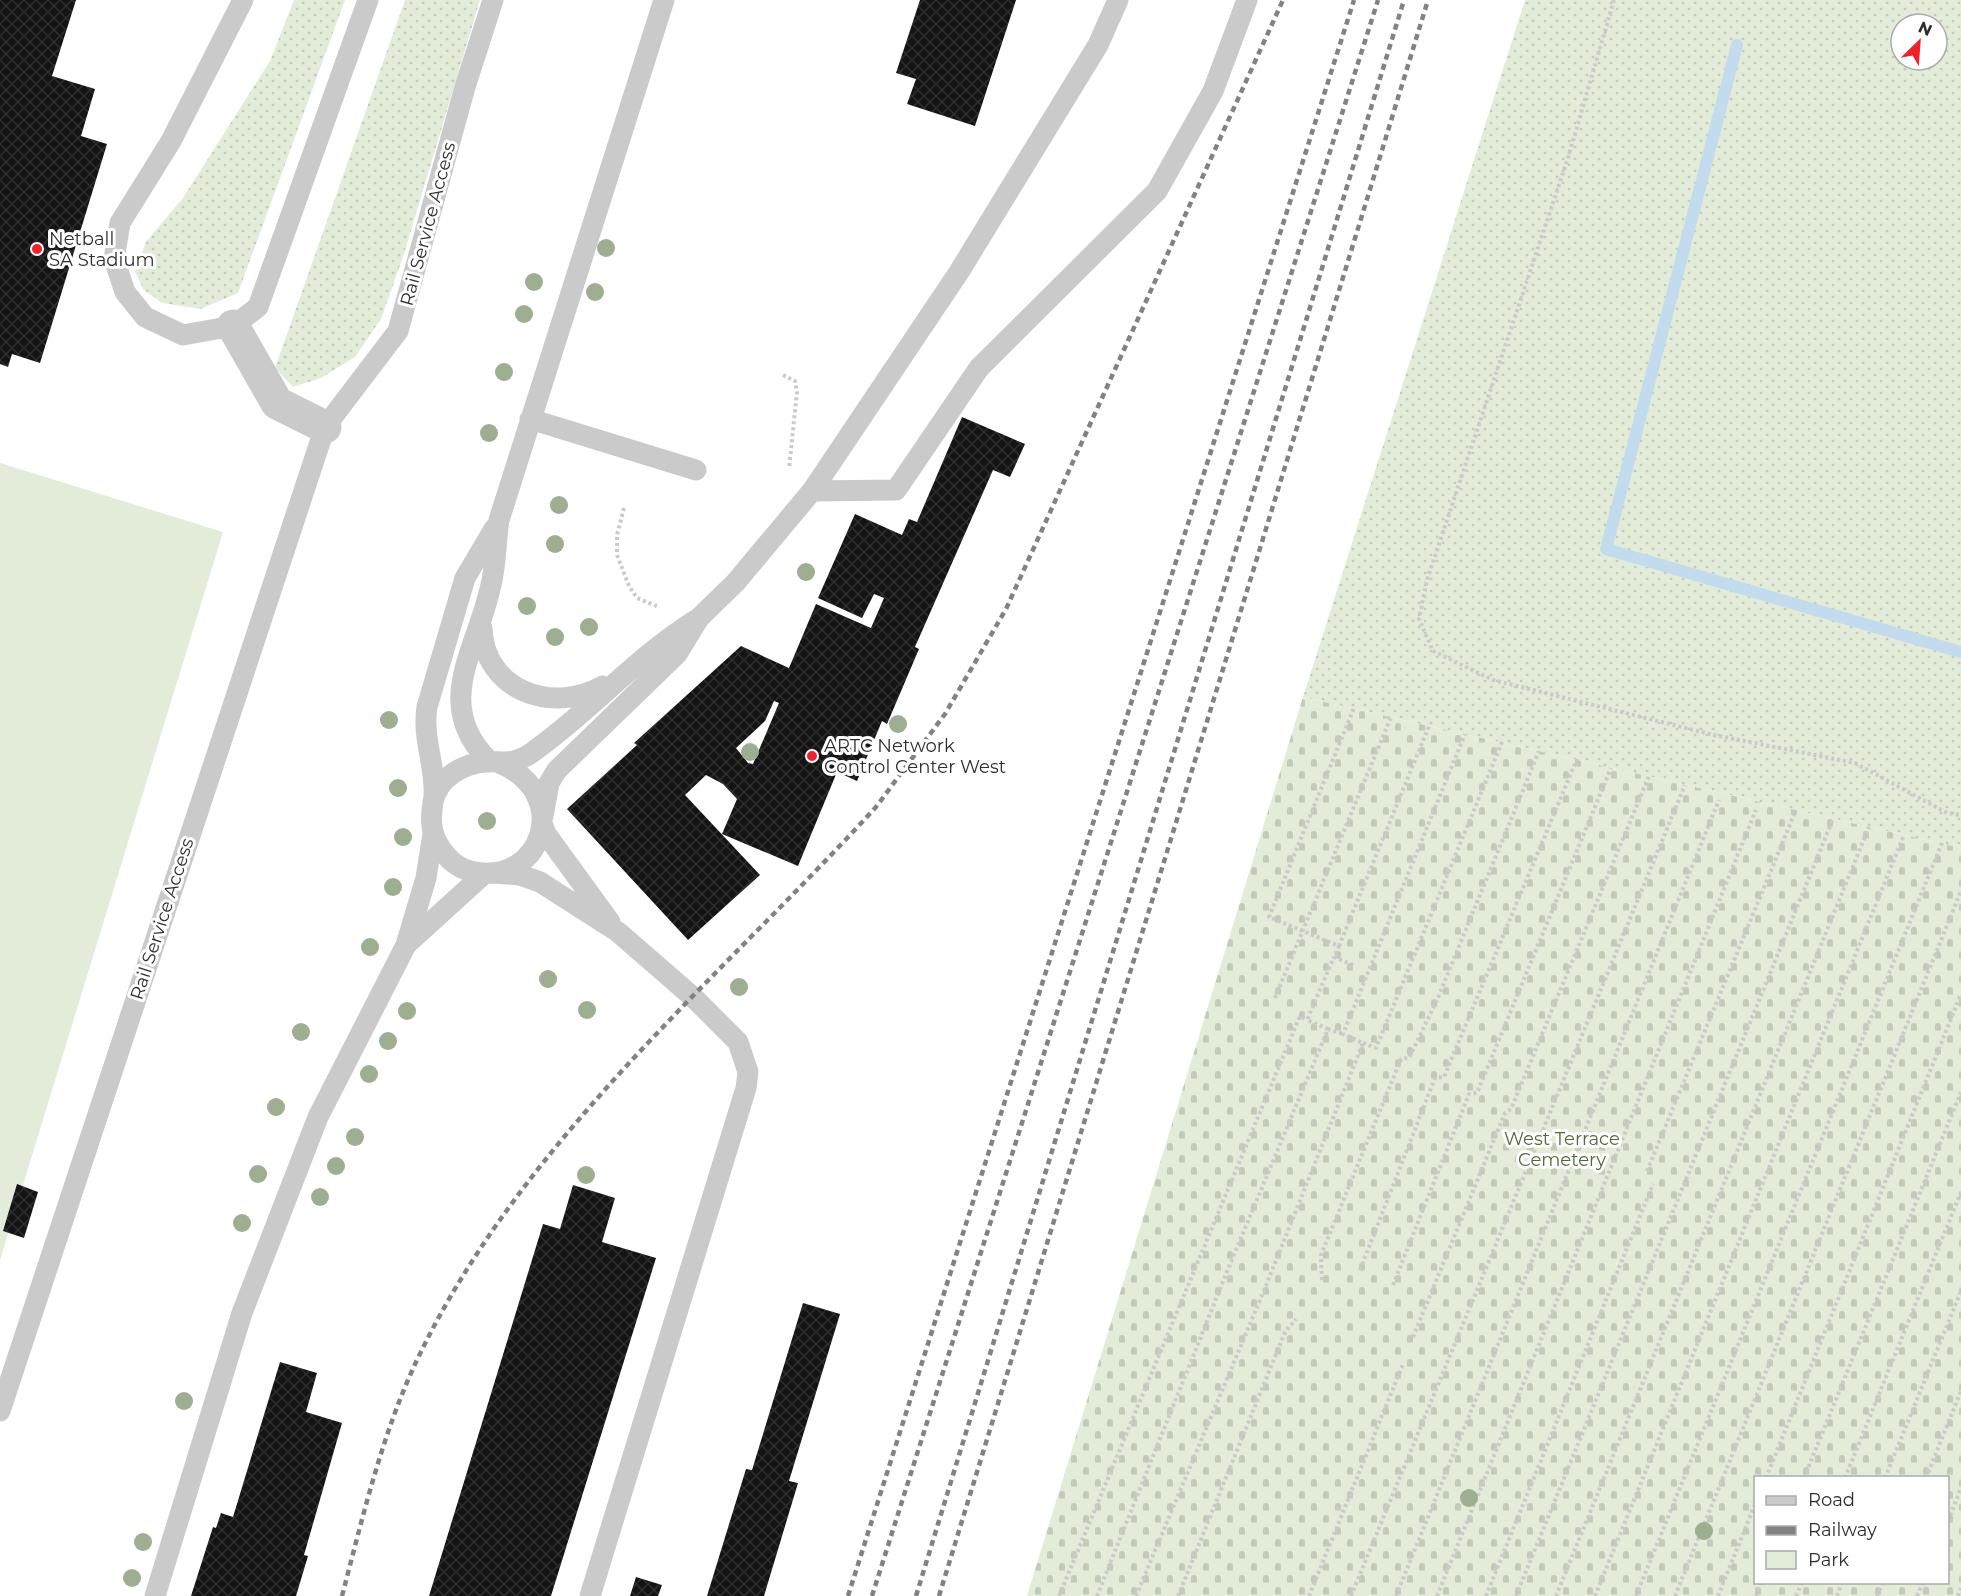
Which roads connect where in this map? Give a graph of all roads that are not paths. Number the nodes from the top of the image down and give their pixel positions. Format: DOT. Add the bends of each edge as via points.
graph roads {
  1 [pos="243,0"];
  2 [pos="368,0"];
  3 [pos="493,0"];
  4 [pos="664,0"];
  5 [pos="1118,0"];
  6 [pos="1247,0"];
  7 [pos="233,326"];
  8 [pos="530,419"];
  9 [pos="325,427"];
  10 [pos="696,470"];
  11 [pos="812,491"];
  12 [pos="498,520"];
  13 [pos="482,618"];
  14 [pos="699,618"];
  15 [pos="624,674"];
  16 [pos="493,762"];
  17 [pos="434,797"];
  18 [pos="543,820"];
  19 [pos="433,834"];
  20 [pos="490,873"];
  21 [pos="618,932"];
  22 [pos="406,945"];
  23 [pos="0,1411"];
  24 [pos="155,1596"];
  25 [pos="590,1596"];
  1 -- 7 [label="lane" via="171,141 120,223 114,259 125,292 145,317 183,335"];
  2 -- 7 [label="lane" via="258,307"];
  3 -- 9 [label="lane, Rail Service Access" via="398,332"];
  4 -- 8 [label="lane"];
  5 -- 11 [label="lane" via="1098,45 959,272"];
  6 -- 11 [label="lane" via="1213,91 1157,191 979,368 896,490"];
  7 -- 9 [label="street" via="277,403"];
  8 -- 10 [label="lane"];
  8 -- 12 [label="lane"];
  9 -- 23 [label="lane, Rail Service Access"];
  11 -- 14 [label="lane" via="736,582"];
  12 -- 13 [label="lane" via="492,581"];
  12 -- 17 [label="lane" via="465,578 424,724 435,778"];
  13 -- 15 [label="lane" via="486,655 492,667 519,689 555,698 579,696"];
  13 -- 16 [label="lane" via="465,670 460,702 465,730 473,746"];
  14 -- 15 [label="lane" via="663,640"];
  14 -- 18 [label="lane" via="677,654 557,770 549,783"];
  15 -- 16 [label="lane" via="538,748 513,761"];
  16 -- 17 [label="lane" via="468,765 450,775"];
  16 -- 18 [label="lane" via="515,769 529,782 539,798"];
  17 -- 19 [label="lane"];
  18 -- 20 [label="lane" via="537,841 527,856 512,868"];
  18 -- 21 [label="lane" via="546,834"];
  19 -- 20 [label="lane" via="453,862 468,870"];
  19 -- 22 [label="lane" via="426,878"];
  20 -- 21 [label="lane" via="520,875 540,882"];
  20 -- 22 [label="lane"];
  21 -- 25 [label="lane" via="729,1031 745,1055 748,1072"];
  22 -- 24 [label="lane" via="318,1117 279,1215 242,1313"];
}
